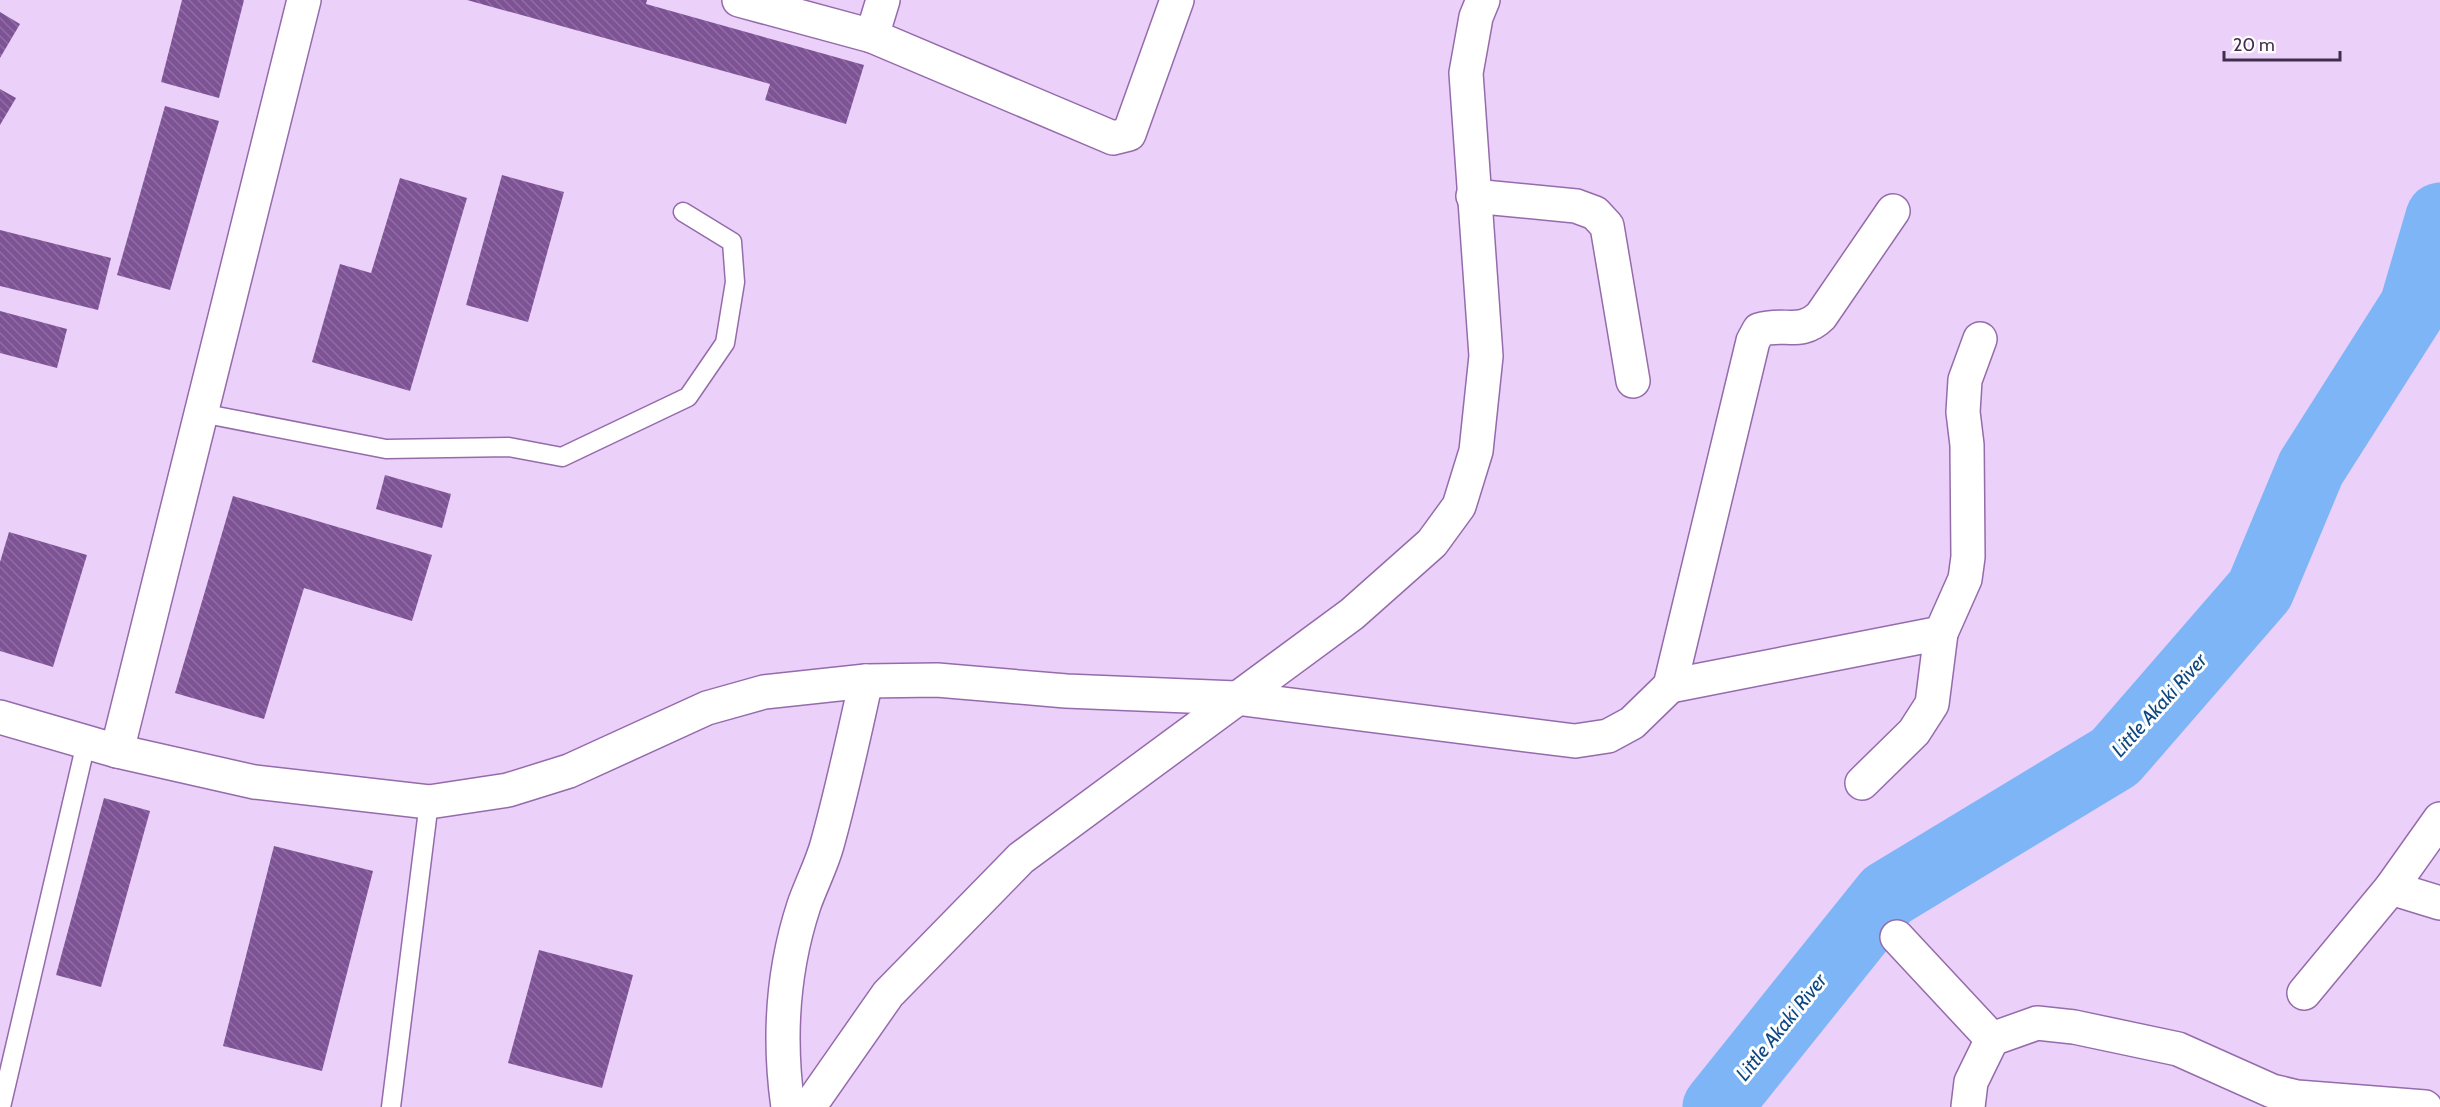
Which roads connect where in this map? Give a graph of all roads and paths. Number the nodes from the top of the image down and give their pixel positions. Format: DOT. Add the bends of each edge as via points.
graph roads {
  1 [pos="304,0"];
  2 [pos="740,0"];
  3 [pos="884,0"];
  4 [pos="1177,0"];
  5 [pos="1483,0"];
  6 [pos="872,36"];
  7 [pos="1473,196"];
  8 [pos="1893,211"];
  9 [pos="683,212"];
  10 [pos="1980,339"];
  11 [pos="1633,381"];
  12 [pos="201,413"];
  13 [pos="1941,633"];
  14 [pos="866,681"];
  15 [pos="1670,686"];
  16 [pos="1236,698"];
  17 [pos="0,717"];
  18 [pos="101,747"];
  19 [pos="1862,783"];
  20 [pos="429,802"];
  21 [pos="2440,819"];
  22 [pos="2391,888"];
  23 [pos="2440,903"];
  24 [pos="1897,937"];
  25 [pos="2304,993"];
  26 [pos="1992,1039"];
  27 [pos="0,1107"];
  28 [pos="391,1107"];
  29 [pos="788,1107"];
  30 [pos="809,1107"];
  31 [pos="1968,1107"];
  32 [pos="2425,1107"];
  1 -- 12 [label="street"];
  2 -- 6 [label="street"];
  3 -- 6 [label="street"];
  4 -- 6 [label="street" via="1129,134 1123,138 1113,138"];
  5 -- 7 [label="street" via="1476,17 1466,74"];
  7 -- 11 [label="street" via="1576,206 1594,213 1607,226"];
  7 -- 16 [label="street" via="1486,356 1476,452 1459,506 1432,543 1352,614"];
  8 -- 15 [label="street" via="1811,326 1772,326 1759,330 1753,341"];
  9 -- 12 [label="lane" via="732,242 735,282 725,344 688,397 562,457 508,447 386,449"];
  10 -- 13 [label="street" via="1965,380 1965,579"];
  12 -- 18 [label="street"];
  13 -- 15 [label="street"];
  13 -- 19 [label="street" via="1932,704 1914,732"];
  14 -- 16 [label="street" via="937,680 1066,691"];
  14 -- 20 [label="street" via="764,692 719,704 569,771 508,790"];
  14 -- 29 [label="street" via="826,849 804,905 784,984 783,1071"];
  15 -- 16 [label="street" via="1632,723 1608,736 1575,741"];
  16 -- 30 [label="street" via="1021,858 888,994"];
  17 -- 18 [label="street"];
  18 -- 20 [label="street" via="254,782"];
  18 -- 27 [label="lane"];
  20 -- 28 [label="lane"];
  21 -- 22 [label="street"];
  22 -- 23 [label="street"];
  22 -- 25 [label="street"];
  24 -- 26 [label="street"];
  26 -- 31 [label="street" via="1971,1082"];
  26 -- 32 [label="street" via="2037,1023 2074,1027 2178,1049 2272,1091 2297,1097"];
}
